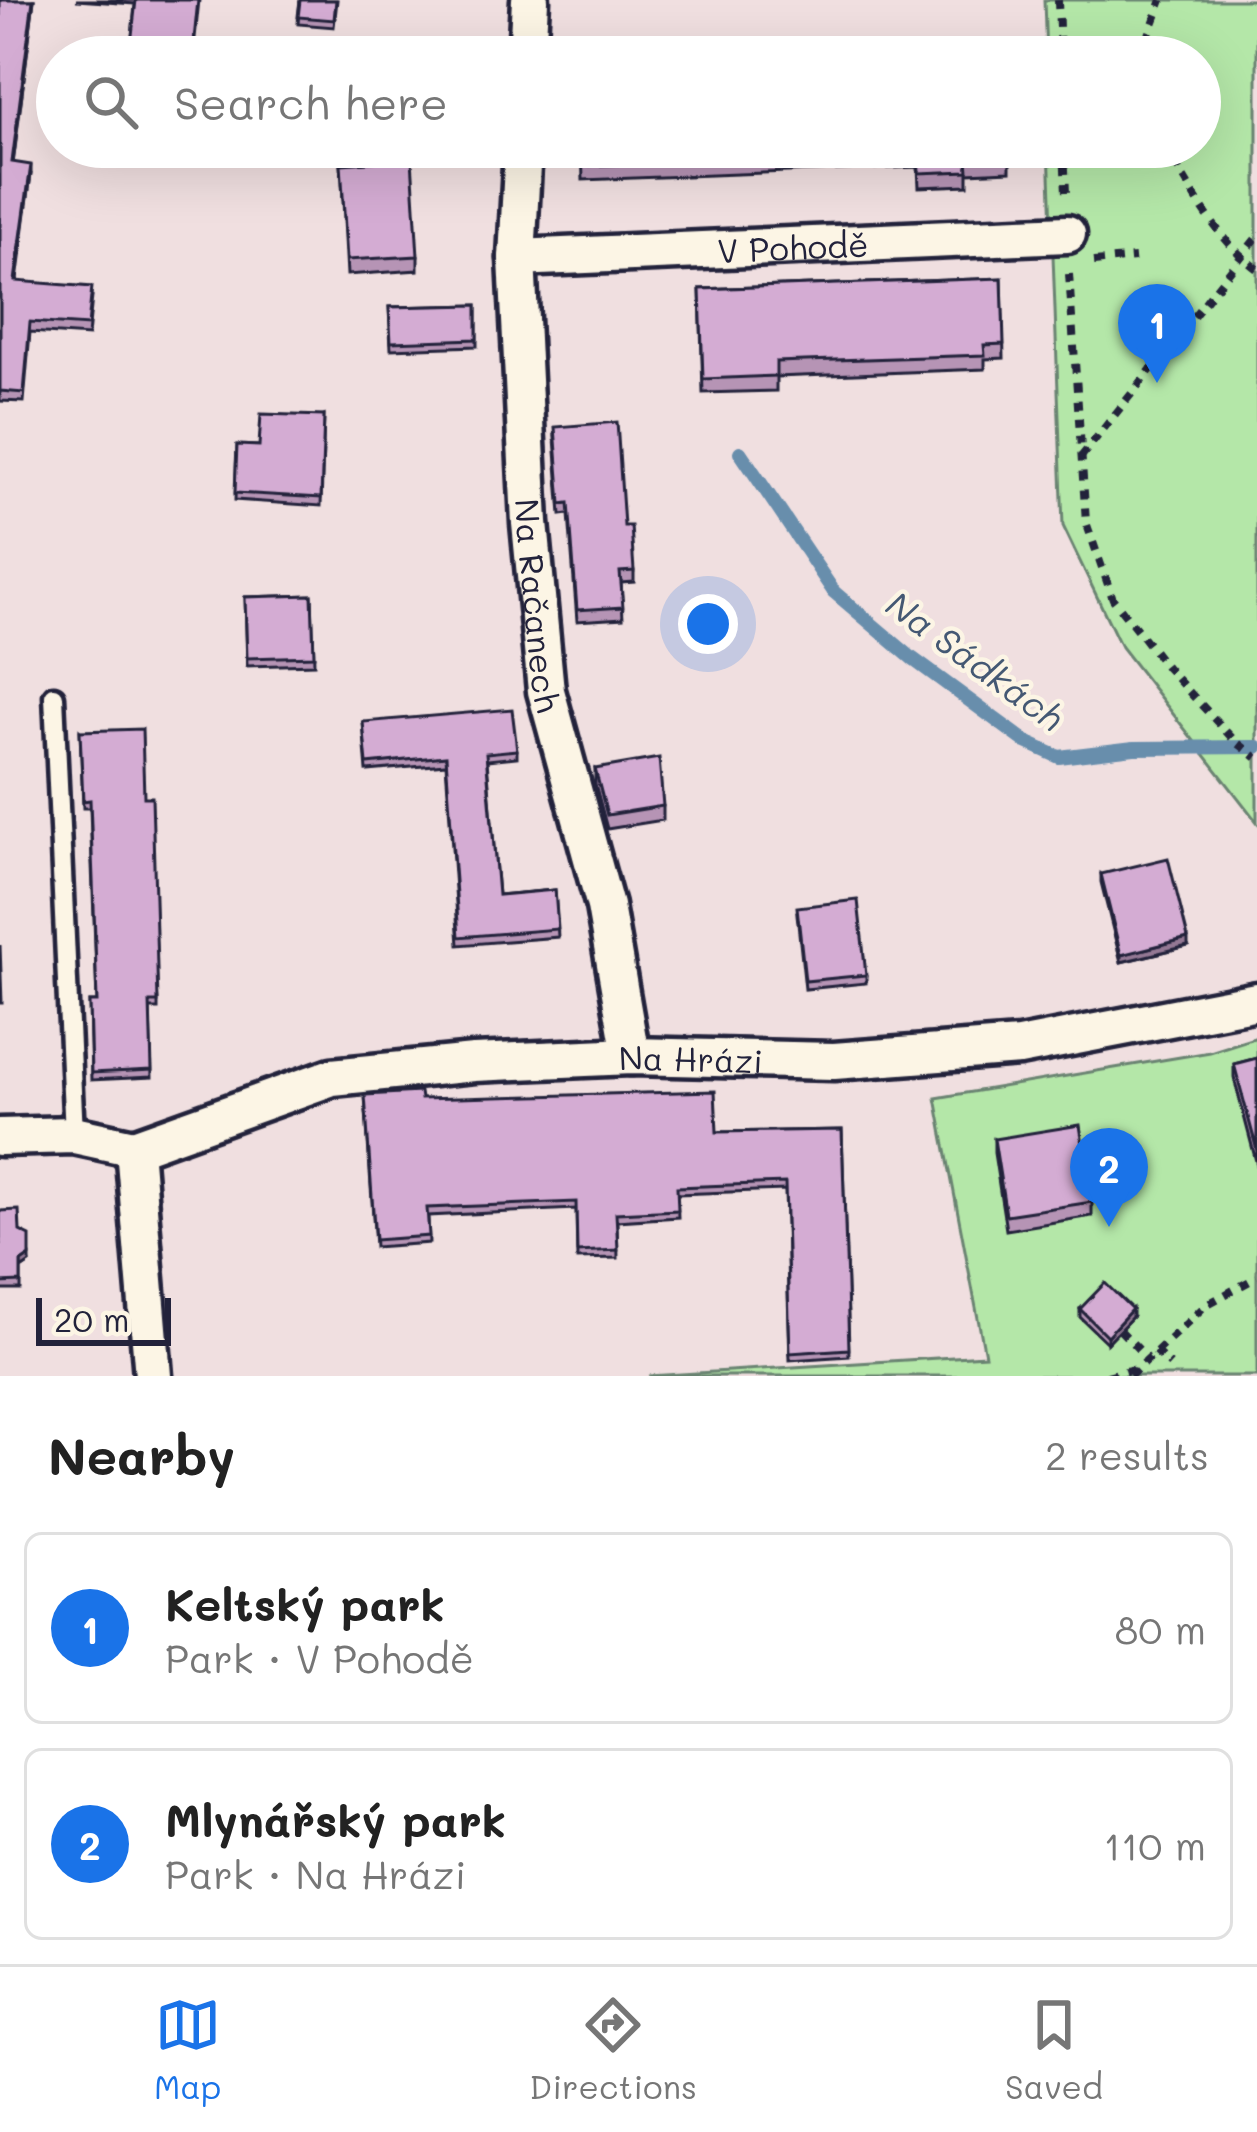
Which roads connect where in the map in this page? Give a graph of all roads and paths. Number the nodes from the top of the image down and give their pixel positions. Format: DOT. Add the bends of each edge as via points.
graph roads {
  1 [pos="530,0"];
  2 [pos="1058,0"];
  3 [pos="1162,0"];
  4 [pos="528,36"];
  5 [pos="1059,36"];
  6 [pos="1148,36"];
  7 [pos="522,168"];
  8 [pos="1065,168"];
  9 [pos="1178,168"];
  10 [pos="1067,234"];
  11 [pos="1257,237"];
  12 [pos="1241,256"];
  13 [pos="518,258"];
  14 [pos="1257,269"];
  15 [pos="1080,458"];
  16 [pos="54,697"];
  17 [pos="1257,758"];
  18 [pos="1257,1001"];
  19 [pos="631,1056"];
  20 [pos="74,1135"];
  21 [pos="0,1137"];
  22 [pos="134,1148"];
  23 [pos="1257,1277"];
  24 [pos="1120,1330"];
  25 [pos="1156,1351"];
  26 [pos="1147,1358"];
  27 [pos="1170,1365"];
  28 [pos="1133,1372"];
  29 [pos="153,1376"];
  30 [pos="1107,1376"];
  1 -- 4 [label="street"];
  2 -- 5 [label="path"];
  3 -- 6 [label="path"];
  7 -- 13 [label="street, Na Račanech"];
  8 -- 10 [label="path"];
  9 -- 12 [label="path"];
  10 -- 13 [label="street, V Pohodě"];
  10 -- 15 [label="path"];
  11 -- 12 [label="path"];
  12 -- 14 [label="path"];
  12 -- 15 [label="path"];
  13 -- 19 [label="street, Na Račanech" via="546,691 604,906"];
  15 -- 17 [label="path" via="1086,522 1113,599 1167,668"];
  16 -- 20 [label="lane"];
  18 -- 19 [label="street, Na Hrázi" via="1018,1048 834,1061"];
  19 -- 22 [label="street, Na Hrázi" via="332,1077"];
  20 -- 21 [label="street"];
  20 -- 22 [label="street"];
  22 -- 29 [label="street"];
  23 -- 25 [label="path" via="1205,1305"];
  24 -- 26 [label="path"];
  25 -- 26 [label="path"];
  25 -- 27 [label="path"];
  26 -- 28 [label="path"];
  28 -- 30 [label="path"];
}
